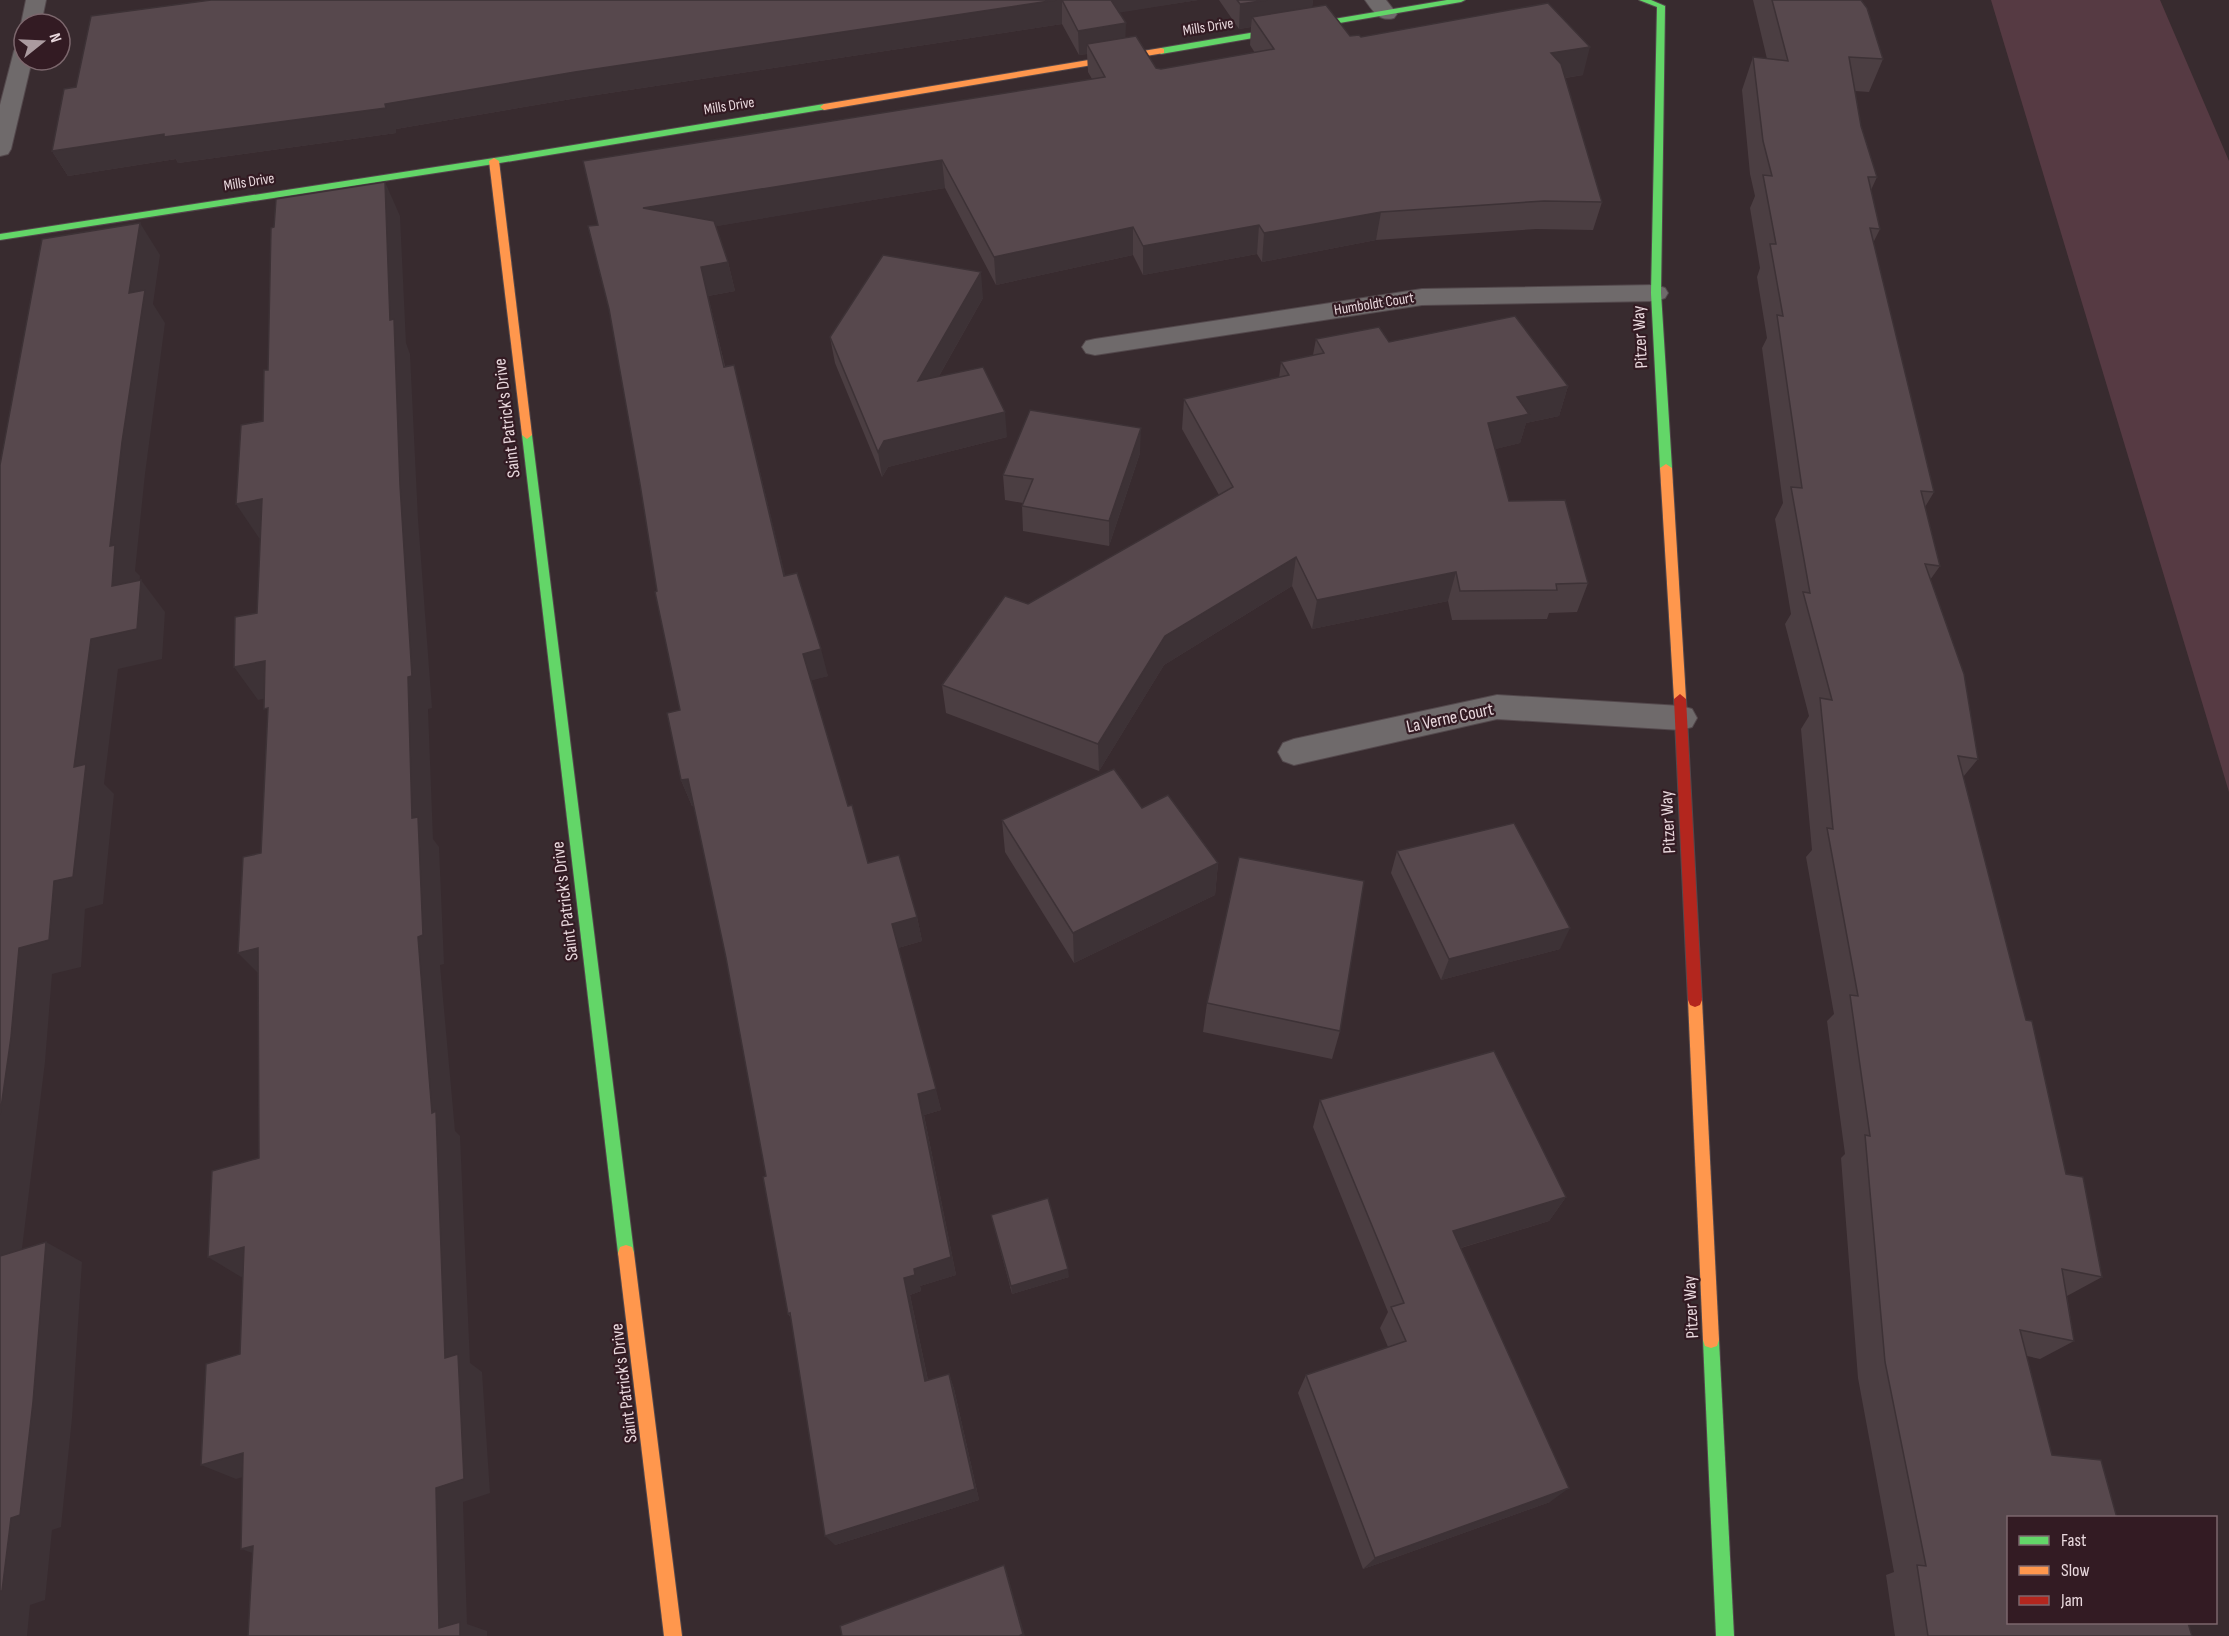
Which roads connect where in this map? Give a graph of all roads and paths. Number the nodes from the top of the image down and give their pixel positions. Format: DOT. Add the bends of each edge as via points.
graph roads {
  1 [pos="1461,0"];
  2 [pos="1643,0"];
  3 [pos="1381,7"];
  4 [pos="19,72"];
  5 [pos="0,149"];
  6 [pos="494,161"];
  7 [pos="0,237"];
  8 [pos="1656,293"];
  9 [pos="1095,347"];
  10 [pos="1681,718"];
  11 [pos="1294,752"];
  12 [pos="673,1636"];
  13 [pos="1725,1636"];
  1 -- 3 [label="street, Mills Drive"];
  2 -- 8 [label="street, Pitzer Way" via="1661,6"];
  3 -- 6 [label="street, Mills Drive"];
  4 -- 5 [label="street"];
  6 -- 7 [label="street, Mills Drive"];
  6 -- 12 [label="street, Saint Patrick's Drive"];
  8 -- 9 [label="street, Humboldt Court" via="1422,297"];
  8 -- 10 [label="street, Pitzer Way"];
  10 -- 11 [label="street, La Verne Court" via="1497,707"];
  10 -- 13 [label="street, Pitzer Way"];
}
